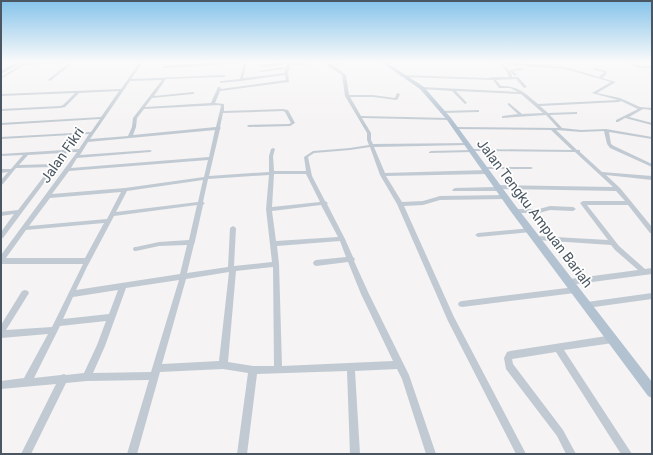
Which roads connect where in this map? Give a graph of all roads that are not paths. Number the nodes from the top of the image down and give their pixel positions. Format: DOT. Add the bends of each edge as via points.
graph roads {
  1 [pos="126,83"];
  2 [pos="161,83"];
  3 [pos="221,83"];
  4 [pos="271,83"];
  5 [pos="345,83"];
  6 [pos="414,83"];
  7 [pos="497,83"];
  8 [pos="522,83"];
  9 [pos="615,83"];
  10 [pos="500,87"];
  11 [pos="525,87"];
  12 [pos="422,88"];
  13 [pos="121,90"];
  14 [pos="218,90"];
  15 [pos="453,90"];
  16 [pos="79,91"];
  17 [pos="504,92"];
  18 [pos="193,93"];
  19 [pos="520,93"];
  20 [pos="398,94"];
  21 [pos="1,95"];
  22 [pos="347,96"];
  23 [pos="152,97"];
  24 [pos="621,101"];
  25 [pos="465,102"];
  26 [pos="213,104"];
  27 [pos="509,104"];
  28 [pos="537,105"];
  29 [pos="144,108"];
  30 [pos="640,108"];
  31 [pos="652,109"];
  32 [pos="1,110"];
  33 [pos="478,111"];
  34 [pos="223,112"];
  35 [pos="442,112"];
  36 [pos="576,113"];
  37 [pos="546,114"];
  38 [pos="521,115"];
  39 [pos="360,117"];
  40 [pos="504,117"];
  41 [pos="625,117"];
  42 [pos="102,118"];
  43 [pos="449,119"];
  44 [pos="618,121"];
  45 [pos="1,124"];
  46 [pos="652,124"];
  47 [pos="249,126"];
  48 [pos="219,128"];
  49 [pos="455,128"];
  50 [pos="561,129"];
  51 [pos="553,130"];
  52 [pos="606,130"];
  53 [pos="92,133"];
  54 [pos="130,136"];
  55 [pos="1,138"];
  56 [pos="652,138"];
  57 [pos="86,141"];
  58 [pos="373,146"];
  59 [pos="273,149"];
  60 [pos="471,149"];
  61 [pos="80,150"];
  62 [pos="66,151"];
  63 [pos="150,151"];
  64 [pos="578,151"];
  65 [pos="431,152"];
  66 [pos="27,153"];
  67 [pos="1,155"];
  68 [pos="75,157"];
  69 [pos="211,158"];
  70 [pos="55,165"];
  71 [pos="652,166"];
  72 [pos="531,168"];
  73 [pos="13,169"];
  74 [pos="67,170"];
  75 [pos="486,170"];
  76 [pos="1,171"];
  77 [pos="308,172"];
  78 [pos="272,173"];
  79 [pos="601,173"];
  80 [pos="383,175"];
  81 [pos="207,178"];
  82 [pos="652,178"];
  83 [pos="1,183"];
  84 [pos="498,188"];
  85 [pos="618,189"];
  86 [pos="125,190"];
  87 [pos="455,190"];
  88 [pos="48,196"];
  89 [pos="505,197"];
  90 [pos="202,203"];
  91 [pos="325,203"];
  92 [pos="628,203"];
  93 [pos="400,204"];
  94 [pos="269,209"];
  95 [pos="573,209"];
  96 [pos="516,211"];
  97 [pos="19,212"];
  98 [pos="1,214"];
  99 [pos="110,218"];
  100 [pos="650,225"];
  101 [pos="25,228"];
  102 [pos="233,228"];
  103 [pos="531,230"];
  104 [pos="652,231"];
  105 [pos="478,235"];
  106 [pos="1,236"];
  107 [pos="537,238"];
  108 [pos="342,239"];
  109 [pos="192,242"];
  110 [pos="613,243"];
  111 [pos="273,244"];
  112 [pos="136,250"];
  113 [pos="2,258"];
  114 [pos="352,259"];
  115 [pos="87,261"];
  116 [pos="316,263"];
  117 [pos="276,264"];
  118 [pos="232,269"];
  119 [pos="649,272"];
  120 [pos="184,277"];
  121 [pos="570,282"];
  122 [pos="123,286"];
  123 [pos="575,290"];
  124 [pos="25,293"];
  125 [pos="72,294"];
  126 [pos="652,296"];
  127 [pos="462,304"];
  128 [pos="587,305"];
  129 [pos="112,317"];
  130 [pos="56,326"];
  131 [pos="1,333"];
  132 [pos="612,339"];
  133 [pos="558,348"];
  134 [pos="224,365"];
  135 [pos="399,365"];
  136 [pos="351,368"];
  137 [pos="253,370"];
  138 [pos="278,370"];
  139 [pos="156,372"];
  140 [pos="87,376"];
  141 [pos="64,378"];
  142 [pos="27,382"];
  143 [pos="1,385"];
  144 [pos="652,392"];
  145 [pos="26,454"];
  146 [pos="132,454"];
  147 [pos="242,454"];
  148 [pos="355,454"];
  149 [pos="430,454"];
  150 [pos="521,454"];
  151 [pos="571,454"];
  152 [pos="627,454"];
  1 -- 13 [label="street, Jalan Fikri"];
  2 -- 23 [label="street"];
  3 -- 14 [label="street"];
  4 -- 14 [label="street"];
  5 -- 22 [label="street"];
  6 -- 12 [label="main road, Jalan Tengku Ampuan Bariah"];
  7 -- 10 [label="street"];
  8 -- 11 [label="street"];
  9 -- 24 [label="street" via="594,93"];
  10 -- 17 [label="street"];
  10 -- 19 [label="street" via="512,87"];
  12 -- 15 [label="street"];
  12 -- 35 [label="main road, Jalan Tengku Ampuan Bariah"];
  13 -- 16 [label="street"];
  13 -- 42 [label="street, Jalan Fikri"];
  14 -- 26 [label="street"];
  15 -- 17 [label="street"];
  15 -- 25 [label="street"];
  16 -- 21 [label="street"];
  16 -- 32 [label="street" via="60,107"];
  17 -- 19 [label="street"];
  18 -- 23 [label="street"];
  19 -- 28 [label="street"];
  20 -- 22 [label="street" via="396,99"];
  22 -- 39 [label="street"];
  23 -- 29 [label="street"];
  24 -- 28 [label="street"];
  24 -- 30 [label="street"];
  26 -- 29 [label="street"];
  26 -- 34 [label="street" via="223,104"];
  27 -- 38 [label="street"];
  28 -- 37 [label="street"];
  29 -- 54 [label="street" via="134,119"];
  30 -- 31 [label="street"];
  30 -- 41 [label="street"];
  33 -- 35 [label="street"];
  34 -- 47 [label="street" via="283,110 287,111 293,123"];
  34 -- 48 [label="street"];
  35 -- 43 [label="main road, Jalan Tengku Ampuan Bariah"];
  36 -- 37 [label="street"];
  37 -- 38 [label="street"];
  37 -- 50 [label="street"];
  38 -- 40 [label="street"];
  39 -- 43 [label="street"];
  39 -- 58 [label="street"];
  41 -- 44 [label="street"];
  41 -- 46 [label="street"];
  42 -- 45 [label="street"];
  42 -- 53 [label="street, Jalan Fikri"];
  43 -- 49 [label="main road, Jalan Tengku Ampuan Bariah"];
  48 -- 54 [label="street"];
  48 -- 69 [label="street"];
  49 -- 51 [label="street"];
  49 -- 60 [label="main road, Jalan Tengku Ampuan Bariah"];
  50 -- 51 [label="street"];
  50 -- 52 [label="street"];
  51 -- 64 [label="street"];
  52 -- 56 [label="street"];
  52 -- 71 [label="street" via="612,147"];
  53 -- 55 [label="street"];
  53 -- 57 [label="street, Jalan Fikri"];
  54 -- 57 [label="street"];
  57 -- 61 [label="street, Jalan Fikri"];
  58 -- 60 [label="street"];
  58 -- 77 [label="street" via="310,153 306,157"];
  58 -- 80 [label="street"];
  59 -- 78 [label="street"];
  60 -- 64 [label="street"];
  60 -- 65 [label="street"];
  60 -- 75 [label="main road, Jalan Tengku Ampuan Bariah"];
  61 -- 62 [label="street"];
  61 -- 68 [label="street, Jalan Fikri"];
  62 -- 66 [label="street"];
  62 -- 70 [label="street"];
  63 -- 68 [label="street"];
  64 -- 79 [label="street"];
  66 -- 67 [label="street"];
  66 -- 73 [label="street"];
  68 -- 74 [label="street, Jalan Fikri"];
  69 -- 74 [label="street"];
  69 -- 81 [label="street"];
  70 -- 73 [label="street"];
  70 -- 97 [label="street"];
  72 -- 75 [label="street"];
  73 -- 76 [label="street"];
  73 -- 83 [label="street"];
  74 -- 88 [label="street, Jalan Fikri"];
  75 -- 80 [label="street"];
  75 -- 84 [label="main road, Jalan Tengku Ampuan Bariah"];
  77 -- 78 [label="street"];
  77 -- 91 [label="street"];
  78 -- 81 [label="street"];
  78 -- 94 [label="street"];
  79 -- 82 [label="street"];
  79 -- 85 [label="street"];
  80 -- 93 [label="street"];
  81 -- 86 [label="street"];
  81 -- 90 [label="street"];
  84 -- 85 [label="street"];
  84 -- 87 [label="street"];
  84 -- 89 [label="main road, Jalan Tengku Ampuan Bariah"];
  85 -- 92 [label="street"];
  86 -- 88 [label="street"];
  86 -- 99 [label="street"];
  88 -- 101 [label="street, Jalan Fikri"];
  89 -- 93 [label="street" via="440,198 423,203"];
  89 -- 96 [label="main road, Jalan Tengku Ampuan Bariah"];
  90 -- 99 [label="street"];
  90 -- 109 [label="street"];
  91 -- 94 [label="street"];
  91 -- 108 [label="street"];
  92 -- 100 [label="street"];
  92 -- 110 [label="street" via="583,204"];
  93 -- 150 [label="street" via="451,319"];
  94 -- 111 [label="street"];
  95 -- 96 [label="street"];
  96 -- 103 [label="main road, Jalan Tengku Ampuan Bariah"];
  97 -- 98 [label="street"];
  97 -- 106 [label="street"];
  99 -- 101 [label="street"];
  99 -- 115 [label="street"];
  100 -- 104 [label="street"];
  101 -- 113 [label="street, Jalan Fikri"];
  102 -- 118 [label="street"];
  103 -- 105 [label="street"];
  103 -- 107 [label="main road, Jalan Tengku Ampuan Bariah"];
  107 -- 110 [label="street"];
  107 -- 121 [label="main road, Jalan Tengku Ampuan Bariah"];
  108 -- 111 [label="street"];
  108 -- 114 [label="street"];
  109 -- 112 [label="street" via="159,244"];
  109 -- 120 [label="street"];
  110 -- 119 [label="street"];
  111 -- 117 [label="street"];
  113 -- 115 [label="street"];
  114 -- 116 [label="street"];
  114 -- 135 [label="street" via="365,294"];
  115 -- 125 [label="street"];
  117 -- 118 [label="street"];
  117 -- 138 [label="street"];
  118 -- 120 [label="street"];
  118 -- 134 [label="street"];
  119 -- 121 [label="street"];
  120 -- 122 [label="street"];
  120 -- 139 [label="street"];
  121 -- 123 [label="main road, Jalan Tengku Ampuan Bariah"];
  122 -- 125 [label="street"];
  122 -- 129 [label="street"];
  123 -- 127 [label="street"];
  123 -- 128 [label="main road, Jalan Tengku Ampuan Bariah"];
  124 -- 131 [label="street"];
  125 -- 130 [label="street"];
  126 -- 128 [label="street"];
  128 -- 132 [label="main road, Jalan Tengku Ampuan Bariah"];
  129 -- 130 [label="street"];
  129 -- 140 [label="street"];
  130 -- 131 [label="street"];
  130 -- 142 [label="street"];
  132 -- 133 [label="street"];
  132 -- 144 [label="main road, Jalan Tengku Ampuan Bariah"];
  133 -- 151 [label="street" via="510,355 507,361 560,433"];
  133 -- 152 [label="street"];
  134 -- 137 [label="street"];
  134 -- 139 [label="street"];
  135 -- 136 [label="street"];
  135 -- 149 [label="street" via="416,405"];
  136 -- 138 [label="street"];
  136 -- 148 [label="street"];
  137 -- 138 [label="street"];
  137 -- 147 [label="street"];
  139 -- 140 [label="street"];
  139 -- 146 [label="street"];
  140 -- 141 [label="street"];
  141 -- 142 [label="street"];
  141 -- 145 [label="street"];
  142 -- 143 [label="street"];
}
